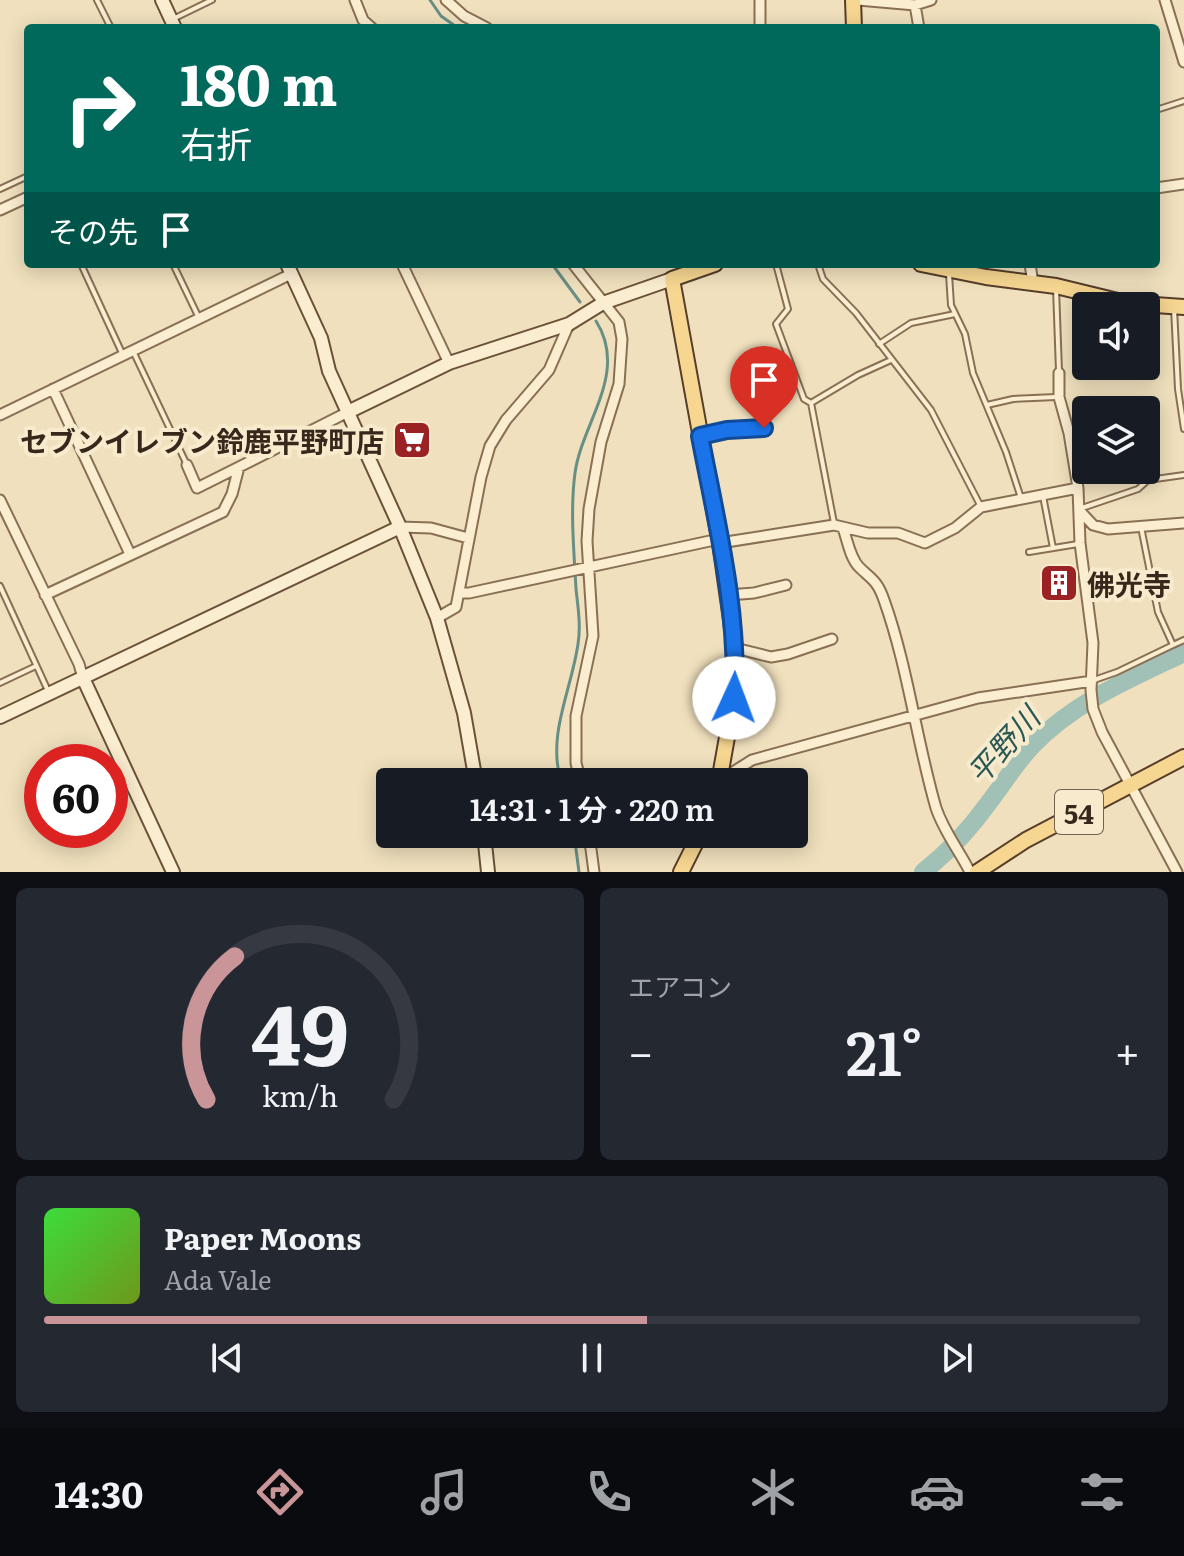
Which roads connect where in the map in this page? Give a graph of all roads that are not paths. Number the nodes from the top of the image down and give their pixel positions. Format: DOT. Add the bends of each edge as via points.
graph roads {
  1 [pos="97,0"];
  2 [pos="162,0"];
  3 [pos="212,0"];
  4 [pos="355,0"];
  5 [pos="446,0"];
  6 [pos="760,0"];
  7 [pos="855,0"];
  8 [pos="931,0"];
  9 [pos="1165,0"];
  10 [pos="915,2"];
  11 [pos="109,24"];
  12 [pos="173,24"];
  13 [pos="368,24"];
  14 [pos="479,24"];
  15 [pos="760,24"];
  16 [pos="854,24"];
  17 [pos="918,24"];
  18 [pos="1184,62"];
  19 [pos="1184,101"];
  20 [pos="1160,109"];
  21 [pos="24,178"];
  22 [pos="1184,184"];
  23 [pos="1160,187"];
  24 [pos="0,189"];
  25 [pos="24,199"];
  26 [pos="0,210"];
  27 [pos="83,268"];
  28 [pos="175,268"];
  29 [pos="404,268"];
  30 [pos="576,268"];
  31 [pos="704,268"];
  32 [pos="777,268"];
  33 [pos="819,268"];
  34 [pos="943,268"];
  35 [pos="949,268"];
  36 [pos="1031,268"];
  37 [pos="289,269"];
  38 [pos="672,279"];
  39 [pos="1033,283"];
  40 [pos="1056,286"];
  41 [pos="603,303"];
  42 [pos="1179,307"];
  43 [pos="955,314"];
  44 [pos="199,319"];
  45 [pos="569,324"];
  46 [pos="879,344"];
  47 [pos="128,353"];
  48 [pos="891,360"];
  49 [pos="449,363"];
  50 [pos="1059,373"];
  51 [pos="53,389"];
  52 [pos="1059,397"];
  53 [pos="811,403"];
  54 [pos="987,405"];
  55 [pos="348,412"];
  56 [pos="0,415"];
  57 [pos="764,428"];
  58 [pos="1184,429"];
  59 [pos="700,436"];
  60 [pos="187,465"];
  61 [pos="239,467"];
  62 [pos="1184,475"];
  63 [pos="1078,488"];
  64 [pos="1043,495"];
  65 [pos="1021,498"];
  66 [pos="0,500"];
  67 [pos="981,507"];
  68 [pos="1079,510"];
  69 [pos="1184,523"];
  70 [pos="839,526"];
  71 [pos="400,527"];
  72 [pos="1141,527"];
  73 [pos="468,538"];
  74 [pos="719,541"];
  75 [pos="1080,544"];
  76 [pos="1053,548"];
  77 [pos="1029,552"];
  78 [pos="130,554"];
  79 [pos="586,567"];
  80 [pos="786,585"];
  81 [pos="0,586"];
  82 [pos="459,593"];
  83 [pos="45,595"];
  84 [pos="728,595"];
  85 [pos="437,618"];
  86 [pos="832,639"];
  87 [pos="1184,640"];
  88 [pos="1173,645"];
  89 [pos="735,648"];
  90 [pos="36,666"];
  91 [pos="83,678"];
  92 [pos="0,683"];
  93 [pos="1091,685"];
  94 [pos="49,694"];
  95 [pos="915,716"];
  96 [pos="0,717"];
  97 [pos="1184,757"];
  98 [pos="474,768"];
  99 [pos="577,768"];
  100 [pos="722,768"];
  101 [pos="740,768"];
  102 [pos="1131,784"];
  103 [pos="485,848"];
  104 [pos="591,848"];
  105 [pos="693,848"];
  106 [pos="173,872"];
  107 [pos="488,872"];
  108 [pos="594,872"];
  109 [pos="681,872"];
  110 [pos="970,872"];
  111 [pos="977,872"];
  112 [pos="1177,872"];
  1 -- 11 [label="lane"];
  2 -- 12 [label="street"];
  3 -- 12 [label="lane"];
  4 -- 13 [label="street"];
  5 -- 14 [label="street"];
  6 -- 15 [label="street"];
  7 -- 10 [label="street"];
  7 -- 16 [label="main road"];
  8 -- 10 [label="street"];
  9 -- 18 [label="street"];
  10 -- 17 [label="street"];
  19 -- 20 [label="lane"];
  21 -- 24 [label="lane"];
  22 -- 23 [label="street"];
  25 -- 26 [label="street"];
  27 -- 47 [label="lane"];
  28 -- 44 [label="lane"];
  29 -- 49 [label="street"];
  30 -- 41 [label="street"];
  31 -- 38 [label="main road"];
  32 -- 53 [label="lane" via="788,309 776,324 779,337 804,399"];
  33 -- 46 [label="lane"];
  34 -- 43 [label="lane"];
  35 -- 39 [label="main road"];
  36 -- 39 [label="street"];
  37 -- 44 [label="street"];
  37 -- 55 [label="street"];
  38 -- 41 [label="street"];
  38 -- 59 [label="main road"];
  39 -- 40 [label="main road"];
  40 -- 42 [label="main road" via="1126,303"];
  40 -- 50 [label="lane"];
  41 -- 45 [label="street"];
  41 -- 79 [label="street" via="619,322 622,368 601,442"];
  42 -- 58 [label="lane" via="1178,389"];
  43 -- 46 [label="lane" via="911,323"];
  43 -- 54 [label="lane"];
  44 -- 47 [label="street"];
  45 -- 49 [label="street"];
  45 -- 73 [label="street" via="549,370 490,446"];
  46 -- 48 [label="lane"];
  47 -- 51 [label="street"];
  47 -- 60 [label="lane"];
  48 -- 53 [label="lane"];
  48 -- 67 [label="lane" via="931,410"];
  49 -- 55 [label="street"];
  50 -- 52 [label="street"];
  51 -- 56 [label="street"];
  51 -- 78 [label="street"];
  52 -- 54 [label="lane"];
  52 -- 63 [label="street"];
  53 -- 70 [label="lane"];
  54 -- 65 [label="lane"];
  55 -- 61 [label="street"];
  55 -- 71 [label="street"];
  57 -- 59 [label="street"];
  59 -- 74 [label="main road"];
  60 -- 61 [label="street" via="197,488"];
  61 -- 78 [label="street" via="223,512"];
  62 -- 68 [label="lane" via="1148,480 1138,489"];
  63 -- 64 [label="street"];
  63 -- 68 [label="street"];
  64 -- 65 [label="street"];
  64 -- 76 [label="lane"];
  65 -- 67 [label="street"];
  66 -- 83 [label="street"];
  67 -- 70 [label="street" via="925,543 898,533"];
  68 -- 72 [label="street" via="1093,525"];
  68 -- 75 [label="street"];
  69 -- 72 [label="street"];
  70 -- 74 [label="street"];
  70 -- 95 [label="street" via="854,561 873,578 883,597"];
  71 -- 73 [label="street"];
  71 -- 85 [label="street"];
  71 -- 91 [label="street"];
  72 -- 88 [label="lane" via="1158,612"];
  73 -- 82 [label="street"];
  74 -- 79 [label="street"];
  74 -- 84 [label="main road"];
  75 -- 76 [label="lane"];
  75 -- 93 [label="street" via="1093,643"];
  76 -- 77 [label="lane"];
  78 -- 83 [label="street"];
  79 -- 82 [label="street"];
  79 -- 99 [label="street" via="593,645 576,716"];
  80 -- 84 [label="street"];
  81 -- 90 [label="lane"];
  82 -- 85 [label="street" via="456,607"];
  83 -- 91 [label="street"];
  84 -- 89 [label="main road"];
  85 -- 98 [label="street"];
  86 -- 89 [label="street" via="771,657"];
  87 -- 88 [label="lane"];
  88 -- 93 [label="lane"];
  89 -- 100 [label="main road" via="734,698"];
  90 -- 92 [label="lane"];
  90 -- 94 [label="lane"];
  91 -- 94 [label="street"];
  91 -- 106 [label="street"];
  93 -- 95 [label="street" via="1000,694"];
  93 -- 102 [label="street" via="1102,732"];
  94 -- 96 [label="street"];
  95 -- 101 [label="street" via="752,760"];
  95 -- 110 [label="street" via="936,808"];
  97 -- 102 [label="main road, 54"];
  102 -- 111 [label="main road, 54"];
  102 -- 112 [label="street"];
  103 -- 107 [label="street"];
  104 -- 108 [label="street"];
  105 -- 109 [label="main road"];
}
